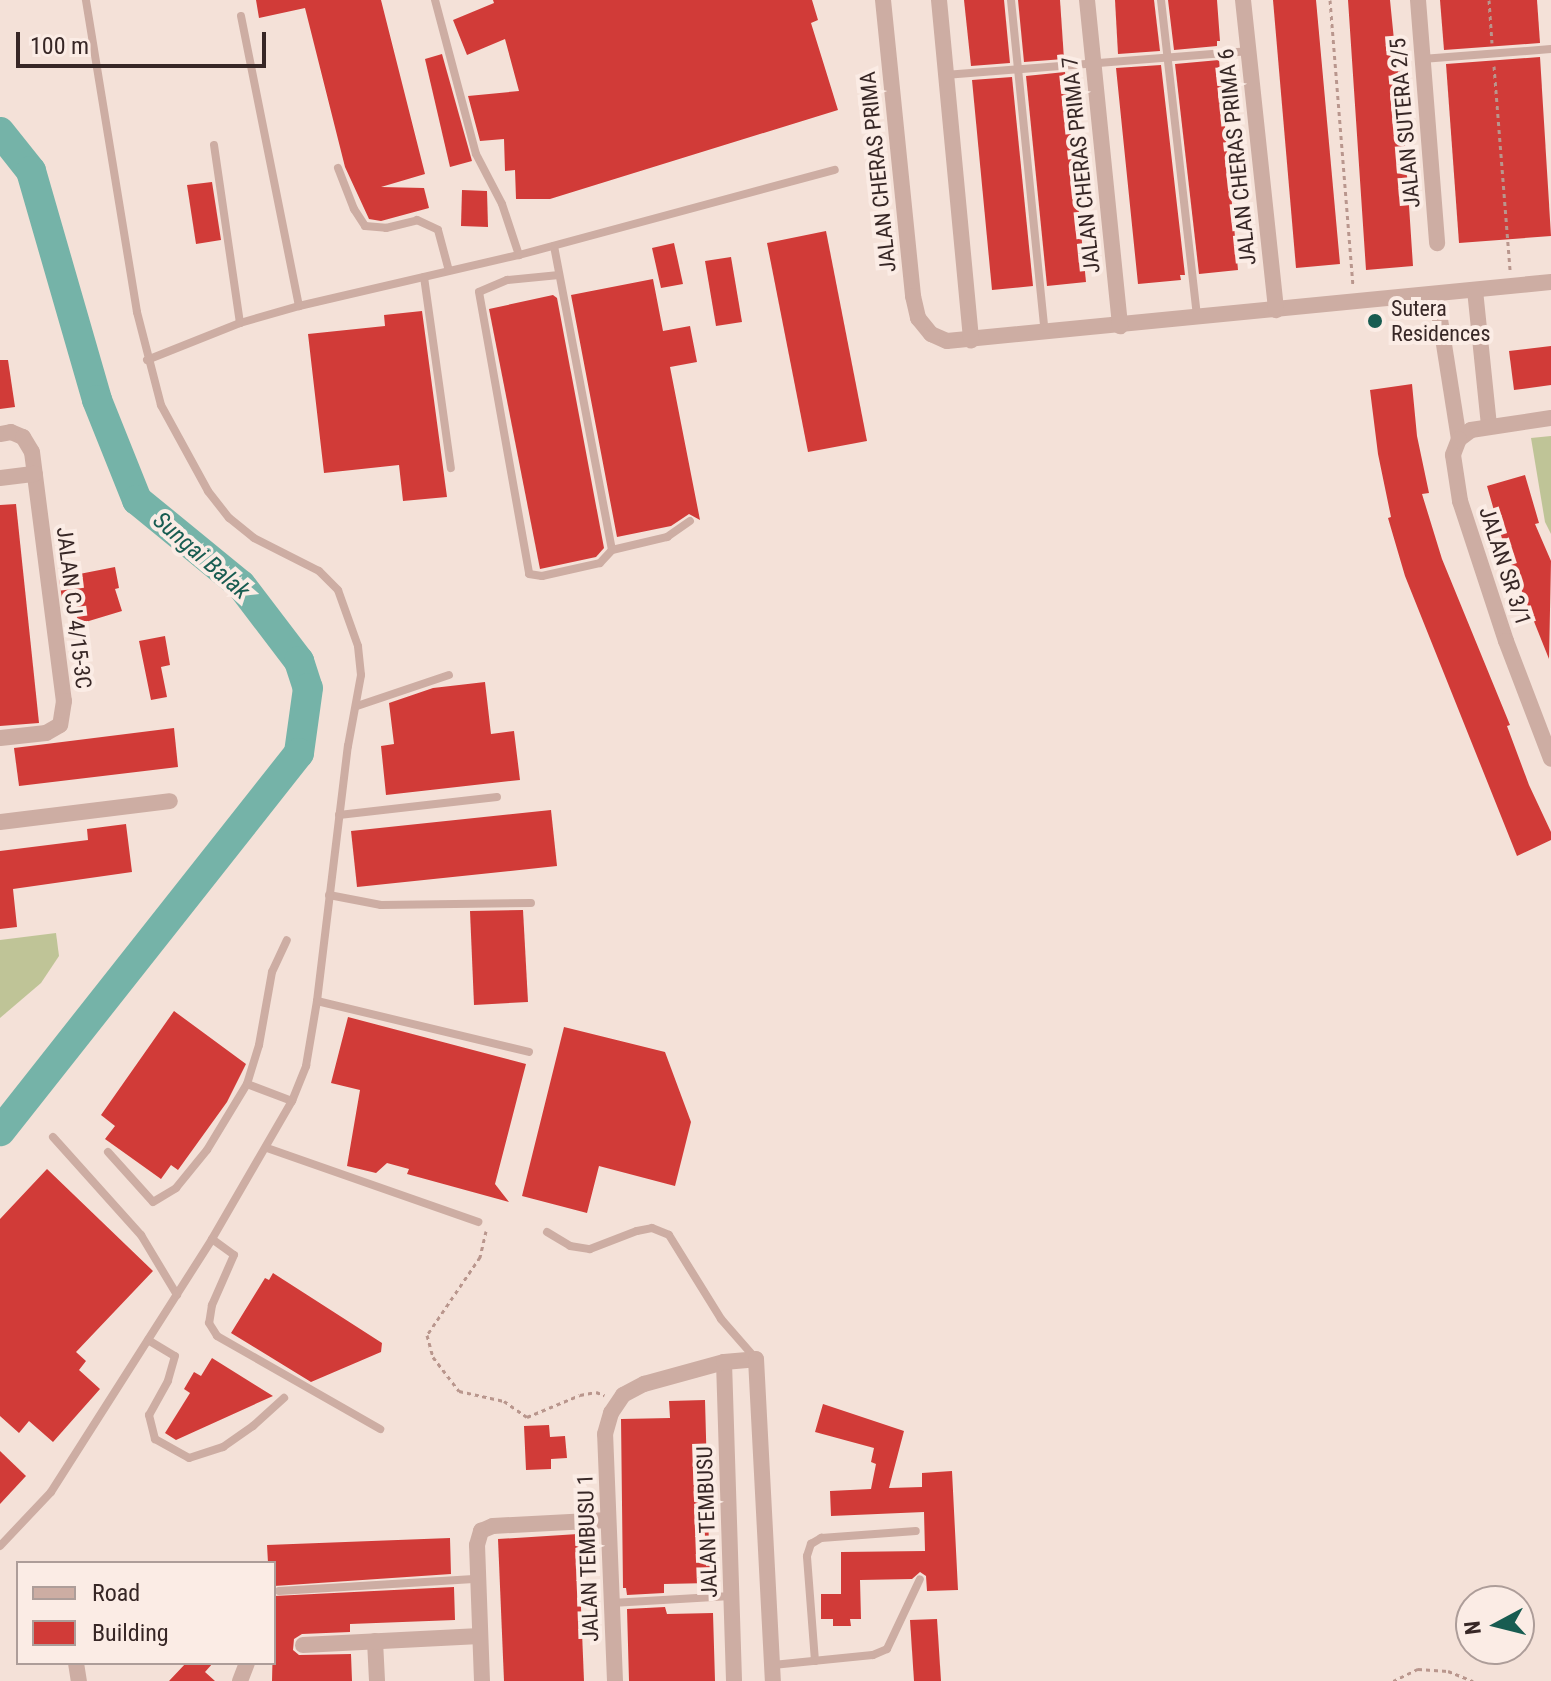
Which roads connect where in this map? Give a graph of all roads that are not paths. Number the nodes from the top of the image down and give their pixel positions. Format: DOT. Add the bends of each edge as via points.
graph roads {
  1 [pos="86,0"];
  2 [pos="435,0"];
  3 [pos="883,0"];
  4 [pos="939,0"];
  5 [pos="1011,0"];
  6 [pos="1087,0"];
  7 [pos="1161,0"];
  8 [pos="1243,0"];
  9 [pos="1418,0"];
  10 [pos="241,16"];
  11 [pos="1551,49"];
  12 [pos="1247,51"];
  13 [pos="1166,57"];
  14 [pos="1422,59"];
  15 [pos="1092,63"];
  16 [pos="1016,69"];
  17 [pos="945,75"];
  18 [pos="214,145"];
  19 [pos="338,168"];
  20 [pos="835,170"];
  21 [pos="1437,243"];
  22 [pos="554,246"];
  23 [pos="519,255"];
  24 [pos="449,271"];
  25 [pos="559,275"];
  26 [pos="424,277"];
  27 [pos="1551,282"];
  28 [pos="1475,290"];
  29 [pos="1436,294"];
  30 [pos="299,306"];
  31 [pos="1276,310"];
  32 [pos="1197,318"];
  33 [pos="240,323"];
  34 [pos="1120,326"];
  35 [pos="1045,334"];
  36 [pos="971,341"];
  37 [pos="147,360"];
  38 [pos="1551,418"];
  39 [pos="1489,426"];
  40 [pos="0,434"];
  41 [pos="1459,439"];
  42 [pos="451,468"];
  43 [pos="35,474"];
  44 [pos="0,478"];
  45 [pos="690,521"];
  46 [pos="612,550"];
  47 [pos="449,675"];
  48 [pos="357,706"];
  49 [pos="0,738"];
  50 [pos="1551,759"];
  51 [pos="497,797"];
  52 [pos="170,801"];
  53 [pos="339,815"];
  54 [pos="0,822"];
  55 [pos="329,895"];
  56 [pos="531,903"];
  57 [pos="287,940"];
  58 [pos="317,1001"];
  59 [pos="529,1052"];
  60 [pos="247,1084"];
  61 [pos="292,1101"];
  62 [pos="53,1137"];
  63 [pos="267,1148"];
  64 [pos="108,1152"];
  65 [pos="478,1222"];
  66 [pos="547,1232"];
  67 [pos="212,1239"];
  68 [pos="177,1295"];
  69 [pos="148,1340"];
  70 [pos="756,1359"];
  71 [pos="724,1362"];
  72 [pos="284,1398"];
  73 [pos="380,1429"];
  74 [pos="608,1520"];
  75 [pos="916,1531"];
  76 [pos="0,1546"];
  77 [pos="479,1579"];
  78 [pos="920,1579"];
  79 [pos="279,1591"];
  80 [pos="731,1596"];
  81 [pos="611,1603"];
  82 [pos="480,1636"];
  83 [pos="375,1641"];
  84 [pos="303,1645"];
  85 [pos="815,1661"];
  86 [pos="773,1673"];
  87 [pos="377,1681"];
  88 [pos="482,1681"];
  89 [pos="615,1681"];
  90 [pos="734,1681"];
  1 -- 37 [label="lane"];
  2 -- 23 [label="lane" via="476,154 502,204"];
  3 -- 36 [label="street, JALAN CHERAS PRIMA" via="918,318 931,334 947,341"];
  4 -- 17 [label="street"];
  5 -- 16 [label="lane"];
  6 -- 15 [label="street, JALAN CHERAS PRIMA 7"];
  7 -- 13 [label="lane"];
  8 -- 12 [label="street, JALAN CHERAS PRIMA 6"];
  9 -- 14 [label="street, JALAN SUTERA 2/5"];
  10 -- 30 [label="lane"];
  11 -- 14 [label="lane"];
  12 -- 13 [label="lane"];
  12 -- 31 [label="street, JALAN CHERAS PRIMA 6"];
  13 -- 15 [label="lane"];
  13 -- 32 [label="lane"];
  14 -- 21 [label="street, JALAN SUTERA 2/5"];
  15 -- 16 [label="lane"];
  15 -- 34 [label="street, JALAN CHERAS PRIMA 7"];
  16 -- 17 [label="lane"];
  16 -- 35 [label="lane"];
  17 -- 36 [label="street"];
  18 -- 33 [label="lane"];
  19 -- 24 [label="lane" via="365,226 386,228 417,220 438,230"];
  20 -- 22 [label="lane"];
  22 -- 23 [label="lane"];
  22 -- 25 [label="lane"];
  23 -- 24 [label="lane"];
  24 -- 26 [label="lane"];
  25 -- 46 [label="lane"];
  25 -- 46 [label="lane" via="507,280 479,292 529,574 600,563"];
  26 -- 30 [label="lane"];
  26 -- 42 [label="lane"];
  27 -- 28 [label="street"];
  28 -- 29 [label="street"];
  28 -- 39 [label="street"];
  29 -- 31 [label="street"];
  29 -- 41 [label="street"];
  30 -- 33 [label="lane"];
  31 -- 32 [label="street"];
  32 -- 34 [label="street"];
  33 -- 37 [label="lane"];
  34 -- 35 [label="street"];
  35 -- 36 [label="street"];
  37 -- 48 [label="lane" via="177,437 229,518 254,538 319,571 338,590 358,646"];
  38 -- 39 [label="street"];
  39 -- 41 [label="street"];
  40 -- 43 [label="street, JALAN CJ 4/15-3C" via="23,437"];
  41 -- 50 [label="street, JALAN SR 3/1" via="1454,476 1506,641"];
  43 -- 44 [label="street"];
  43 -- 49 [label="street, JALAN CJ 4/15-3C" via="64,701 60,725 46,733"];
  45 -- 46 [label="lane" via="667,537"];
  47 -- 48 [label="lane"];
  48 -- 53 [label="lane"];
  51 -- 53 [label="lane"];
  52 -- 54 [label="street"];
  53 -- 55 [label="lane"];
  55 -- 56 [label="lane" via="394,906"];
  55 -- 58 [label="lane"];
  57 -- 60 [label="lane" via="272,972"];
  58 -- 59 [label="lane"];
  58 -- 61 [label="lane" via="306,1066"];
  60 -- 61 [label="lane"];
  60 -- 64 [label="lane" via="207,1150 176,1188 153,1202"];
  61 -- 63 [label="lane"];
  62 -- 68 [label="lane" via="141,1235"];
  63 -- 65 [label="lane"];
  63 -- 67 [label="lane"];
  66 -- 70 [label="lane" via="570,1246 590,1249 652,1228 669,1235 721,1319"];
  67 -- 68 [label="lane"];
  67 -- 73 [label="lane" via="234,1255 212,1305 209,1323 217,1336"];
  68 -- 69 [label="lane"];
  69 -- 72 [label="lane" via="175,1356 149,1415 155,1439 189,1458 223,1447"];
  69 -- 76 [label="lane" via="51,1492"];
  70 -- 71 [label="street"];
  70 -- 86 [label="street"];
  71 -- 74 [label="street, JALAN TEMBUSU 1" via="623,1395 605,1434"];
  71 -- 80 [label="street, JALAN TEMBUSU"];
  74 -- 77 [label="street" via="481,1531"];
  74 -- 81 [label="street, JALAN TEMBUSU 1"];
  75 -- 85 [label="lane" via="821,1538 811,1544 807,1556"];
  77 -- 79 [label="lane"];
  77 -- 82 [label="street"];
  78 -- 85 [label="lane" via="887,1649"];
  80 -- 81 [label="lane"];
  80 -- 90 [label="street, JALAN TEMBUSU"];
  81 -- 89 [label="street, JALAN TEMBUSU 1"];
  82 -- 83 [label="street"];
  82 -- 88 [label="street"];
  83 -- 84 [label="street"];
  83 -- 87 [label="street"];
  85 -- 86 [label="lane"];
}
